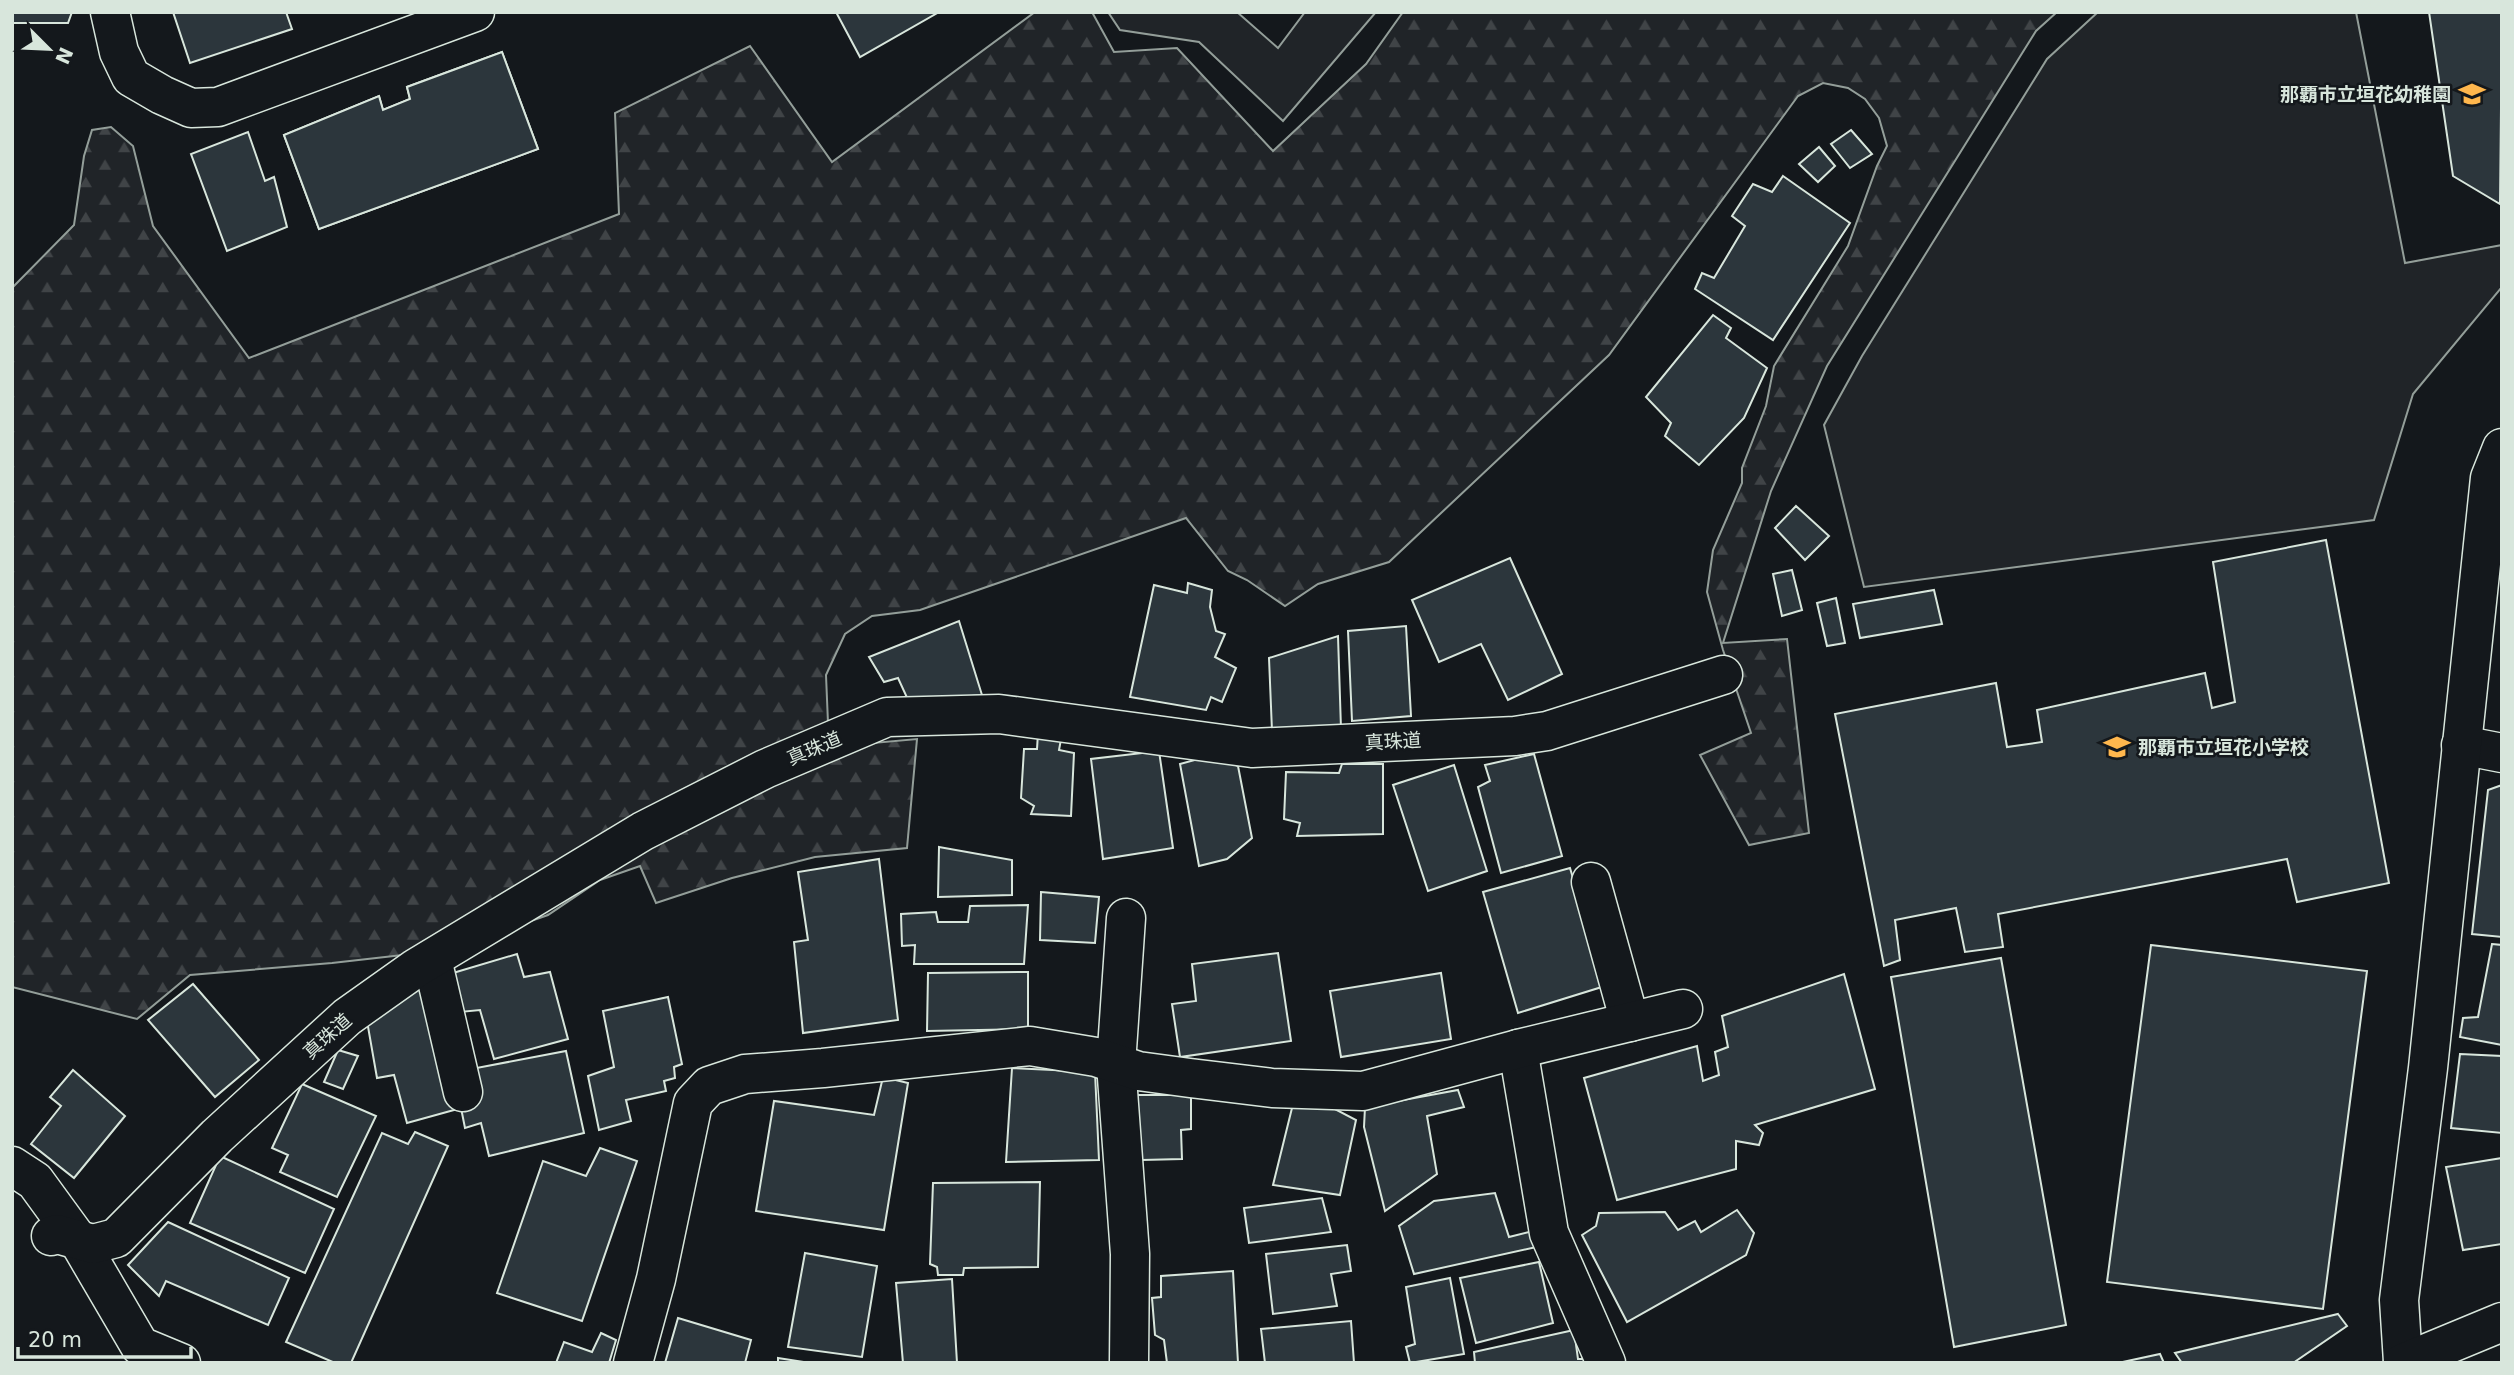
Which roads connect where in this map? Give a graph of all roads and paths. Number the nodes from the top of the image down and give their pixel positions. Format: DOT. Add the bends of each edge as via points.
graph roads {
  1 [pos="110,12"];
  2 [pos="475,12"];
  3 [pos="2502,448"];
  4 [pos="1723,675"];
  5 [pos="2460,745"];
  6 [pos="2502,753"];
  7 [pos="1591,882"];
  8 [pos="1126,918"];
  9 [pos="432,959"];
  10 [pos="1683,1009"];
  11 [pos="1630,1022"];
  12 [pos="1518,1049"];
  13 [pos="1115,1064"];
  14 [pos="463,1092"];
  15 [pos="12,1166"];
  16 [pos="64,1238"];
  17 [pos="2502,1322"];
  18 [pos="137,1354"];
  19 [pos="181,1363"];
  20 [pos="634,1363"];
  21 [pos="1129,1363"];
  22 [pos="1606,1363"];
  23 [pos="2403,1363"];
  1 -- 2 [label="street" via="119,52 131,77 191,108 218,107"];
  3 -- 5 [label="street" via="2490,478"];
  4 -- 9 [label="street, 真珠道" via="1546,731 1515,736 1252,748 999,714 887,718 765,769 643,831"];
  5 -- 6 [label="street"];
  5 -- 23 [label="street" via="2399,1300"];
  7 -- 11 [label="street"];
  8 -- 13 [label="street"];
  9 -- 14 [label="street"];
  9 -- 16 [label="street, 真珠道" via="347,1017 116,1238 93,1244"];
  10 -- 11 [label="street"];
  11 -- 12 [label="street"];
  12 -- 13 [label="street" via="1363,1091 1272,1088"];
  12 -- 22 [label="street" via="1549,1233"];
  13 -- 20 [label="street" via="1030,1045 745,1074 709,1086 693,1103"];
  13 -- 21 [label="street" via="1130,1254"];
  15 -- 16 [label="street" via="35,1181"];
  16 -- 18 [label="street"];
  17 -- 23 [label="street"];
  18 -- 19 [label="street"];
}
